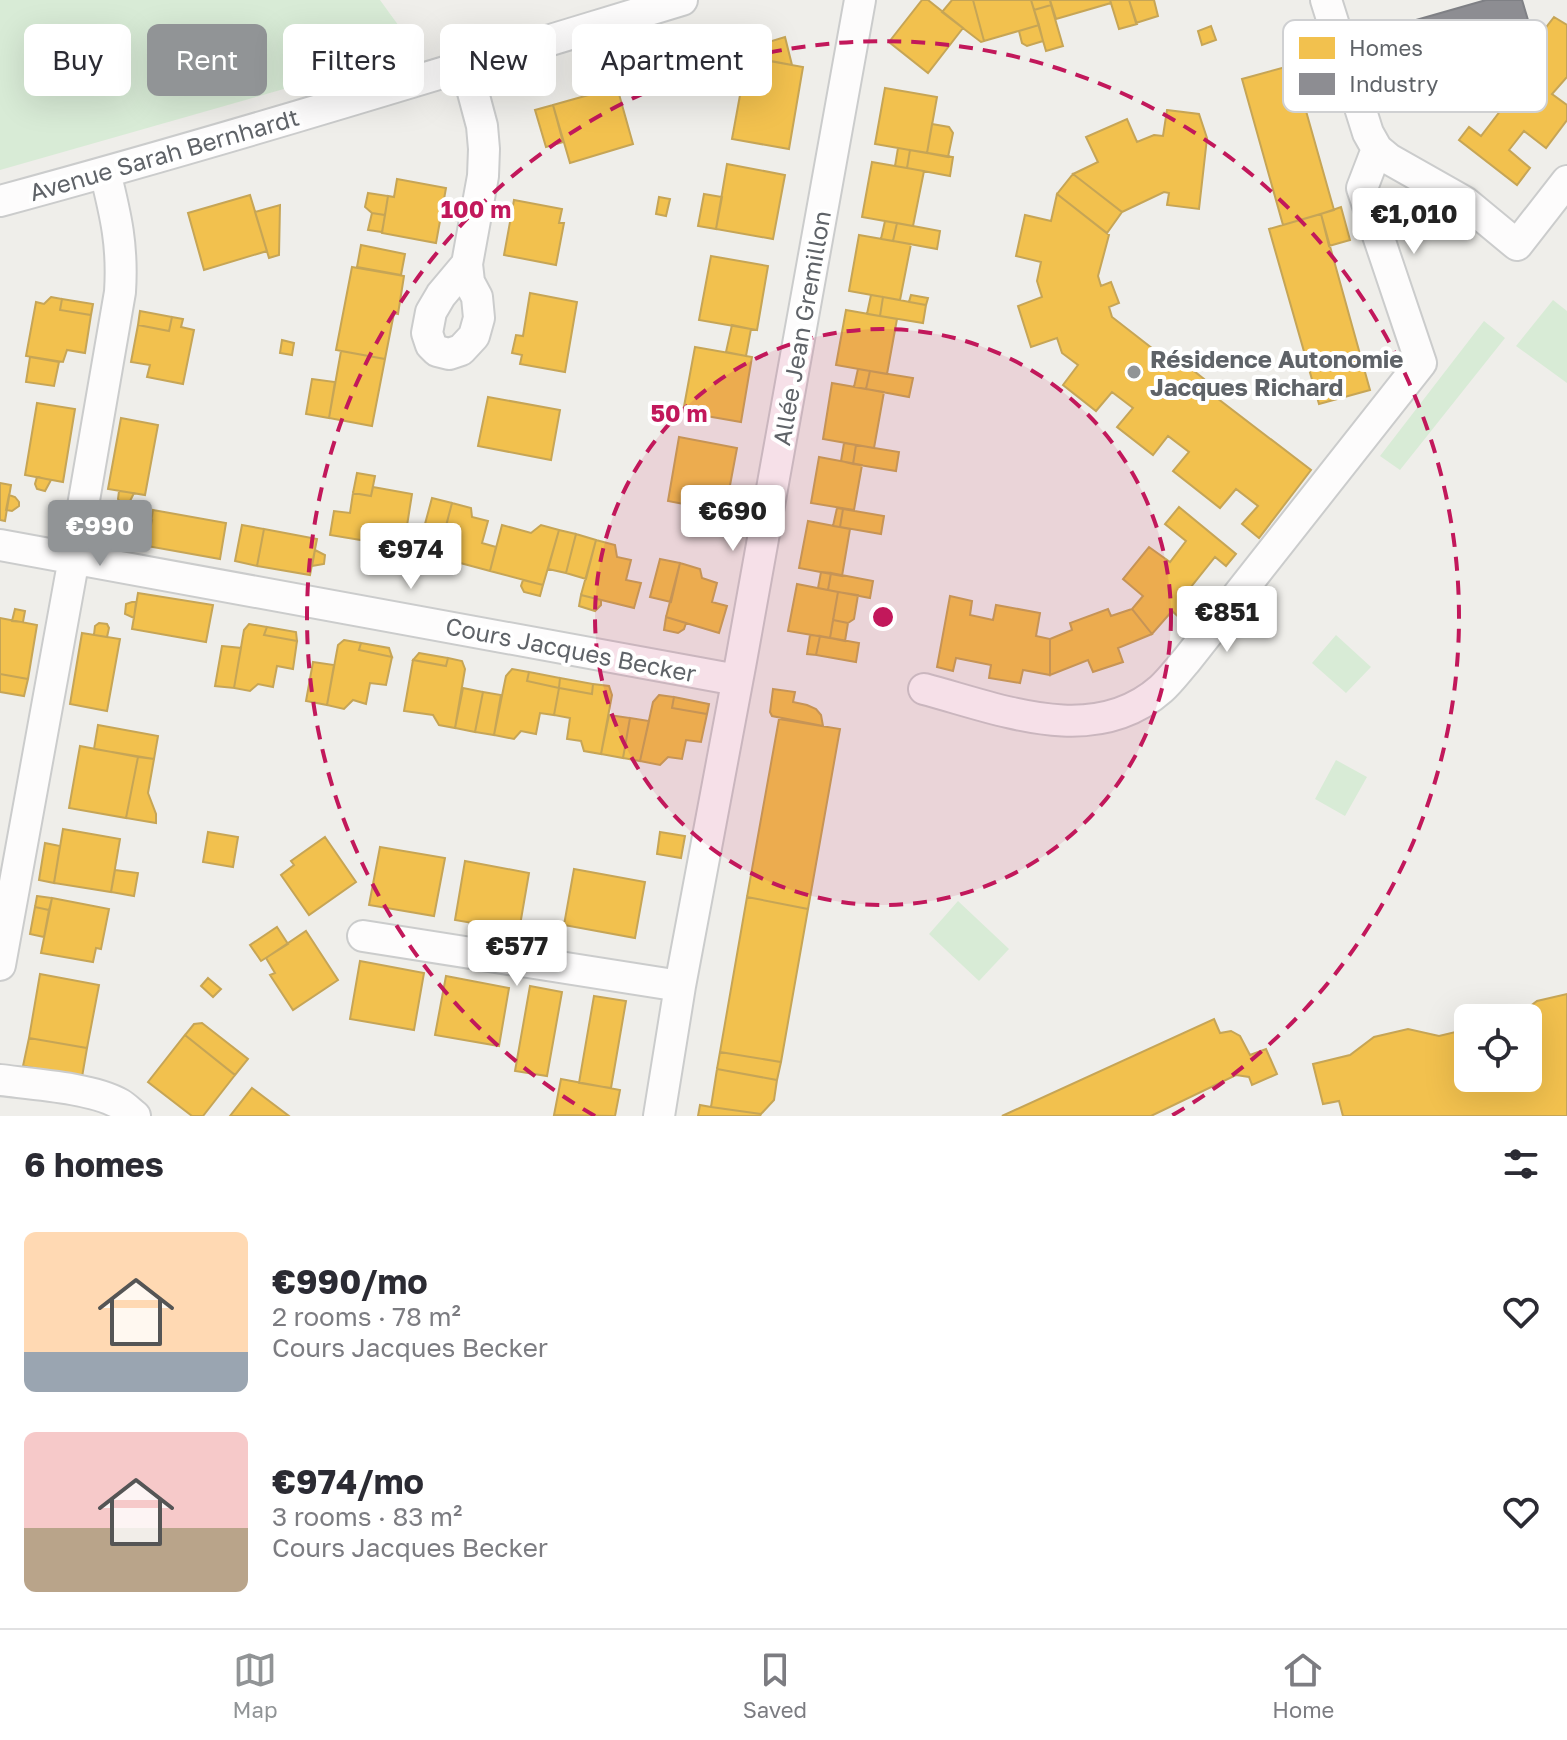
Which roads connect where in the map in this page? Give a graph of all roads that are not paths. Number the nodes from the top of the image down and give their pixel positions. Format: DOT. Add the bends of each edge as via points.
graph roads {
  1 [pos="682,0"];
  2 [pos="860,0"];
  3 [pos="1326,0"];
  4 [pos="1332,20"];
  5 [pos="556,38"];
  6 [pos="440,74"];
  7 [pos="474,96"];
  8 [pos="1361,112"];
  9 [pos="1377,149"];
  10 [pos="105,172"];
  11 [pos="1567,181"];
  12 [pos="0,201"];
  13 [pos="467,264"];
  14 [pos="0,545"];
  15 [pos="74,558"];
  16 [pos="737,680"];
  17 [pos="924,689"];
  18 [pos="7,887"];
  19 [pos="363,936"];
  20 [pos="0,965"];
  21 [pos="680,986"];
  22 [pos="0,1080"];
  23 [pos="135,1116"];
  24 [pos="659,1116"];
  1 -- 5 [label="street, Avenue Sarah Bernhardt"];
  2 -- 16 [label="street, Allée Jean Gremillon"];
  3 -- 4 [label="street"];
  6 -- 10 [label="street, Avenue Sarah Bernhardt"];
  7 -- 13 [label="street" via="482,126 483,176"];
  8 -- 9 [label="street"];
  9 -- 11 [label="street" via="1465,202 1517,245"];
  9 -- 17 [label="street" via="1362,188 1421,363 1186,661 1133,709 1104,719 1035,719"];
  10 -- 12 [label="street, Avenue Sarah Bernhardt"];
  10 -- 15 [label="street" via="120,242 120,292"];
  14 -- 15 [label="street, Cours Jacques Becker"];
  15 -- 16 [label="street, Cours Jacques Becker"];
  15 -- 18 [label="street"];
  16 -- 21 [label="street, Allée Jean Gremillon"];
  18 -- 20 [label="street"];
  19 -- 21 [label="street"];
  21 -- 24 [label="street, Allée Jean Gremillon"];
  22 -- 23 [label="street" via="104,1097"];
}
